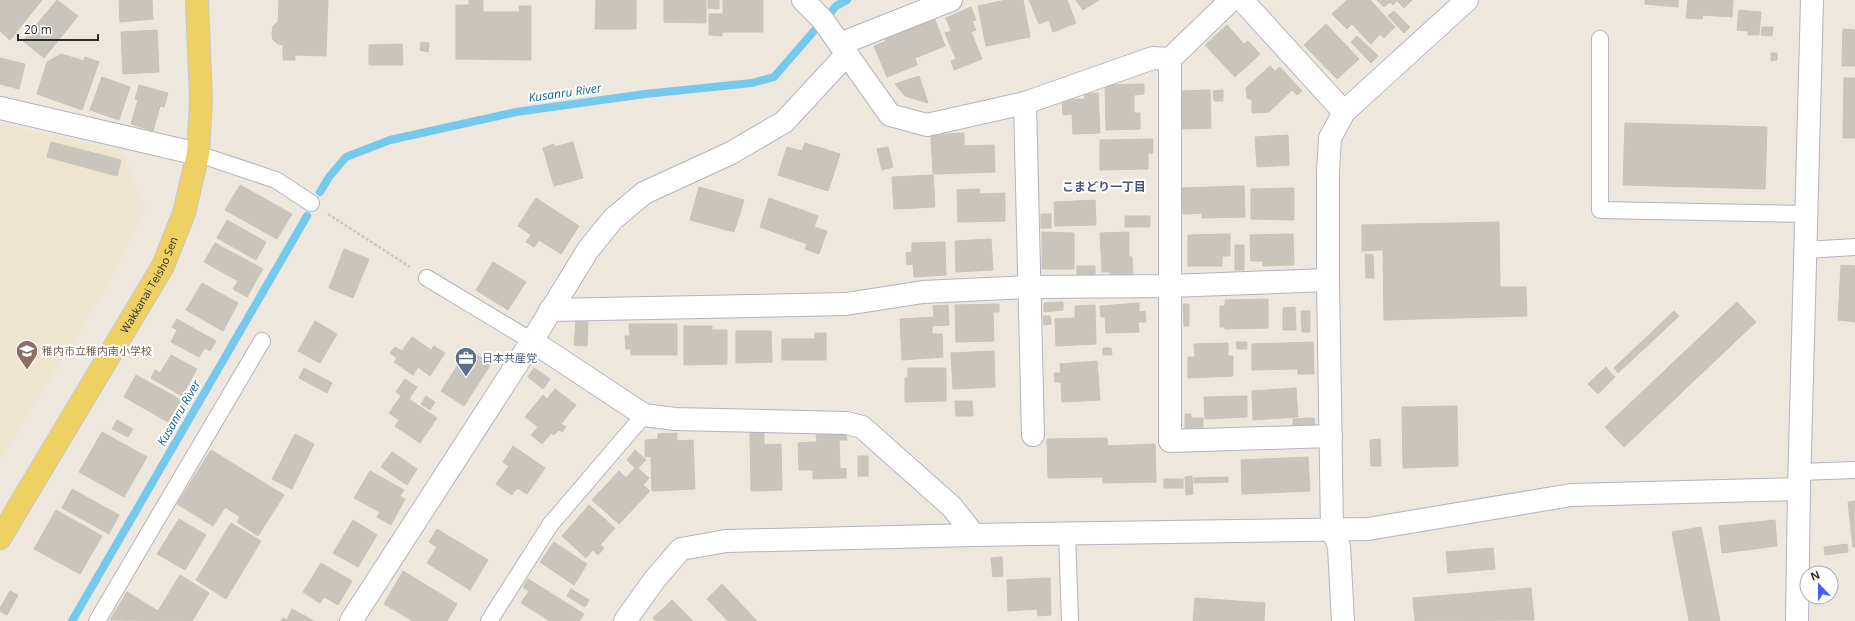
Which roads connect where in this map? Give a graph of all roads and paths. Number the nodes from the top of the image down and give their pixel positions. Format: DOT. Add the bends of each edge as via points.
graph roads {
  1 [pos="197,0"];
  2 [pos="803,0"];
  3 [pos="951,0"];
  4 [pos="1232,0"];
  5 [pos="1242,0"];
  6 [pos="1467,0"];
  7 [pos="1812,0"];
  8 [pos="1600,39"];
  9 [pos="843,49"];
  10 [pos="1170,59"];
  11 [pos="1025,102"];
  12 [pos="0,108"];
  13 [pos="1344,112"];
  14 [pos="198,154"];
  15 [pos="311,203"];
  16 [pos="1806,214"];
  17 [pos="1855,247"];
  18 [pos="1805,250"];
  19 [pos="427,278"];
  20 [pos="1328,280"];
  21 [pos="1170,286"];
  22 [pos="1029,288"];
  23 [pos="550,310"];
  24 [pos="262,341"];
  25 [pos="532,341"];
  26 [pos="644,415"];
  27 [pos="1033,435"];
  28 [pos="1331,436"];
  29 [pos="1855,470"];
  30 [pos="1799,480"];
  31 [pos="1332,529"];
  32 [pos="1067,533"];
  33 [pos="974,535"];
  34 [pos="0,538"];
  35 [pos="97,621"];
  36 [pos="351,621"];
  37 [pos="489,621"];
  38 [pos="625,621"];
  39 [pos="1070,621"];
  40 [pos="1343,621"];
  41 [pos="1797,621"];
  1 -- 14 [label="main road, Wakkanai Teisho Sen" via="202,100"];
  2 -- 9 [label="street" via="822,19"];
  3 -- 9 [label="street"];
  4 -- 10 [label="street"];
  5 -- 13 [label="street"];
  6 -- 13 [label="street"];
  7 -- 16 [label="street"];
  8 -- 16 [label="lane" via="1600,210"];
  9 -- 11 [label="street" via="890,115 927,125"];
  9 -- 23 [label="street" via="784,122 731,153 644,193 613,219 588,250"];
  10 -- 11 [label="street" via="1153,58"];
  10 -- 21 [label="street"];
  11 -- 22 [label="street"];
  12 -- 14 [label="street"];
  13 -- 20 [label="street" via="1330,138"];
  14 -- 15 [label="lane" via="276,180"];
  14 -- 34 [label="main road, Wakkanai Teisho Sen" via="184,213 163,266"];
  15 -- 19 [label="path"];
  16 -- 18 [label="street"];
  17 -- 18 [label="lane"];
  18 -- 30 [label="street"];
  19 -- 25 [label="lane"];
  20 -- 21 [label="street"];
  20 -- 28 [label="street"];
  21 -- 22 [label="street"];
  21 -- 28 [label="street" via="1170,441"];
  22 -- 23 [label="street" via="922,292 846,304"];
  22 -- 27 [label="street"];
  23 -- 25 [label="street"];
  24 -- 35 [label="lane"];
  25 -- 26 [label="street"];
  25 -- 36 [label="street"];
  26 -- 33 [label="street" via="675,419 847,423 862,427 952,506"];
  26 -- 37 [label="lane" via="550,525"];
  28 -- 31 [label="street"];
  29 -- 30 [label="lane"];
  30 -- 31 [label="street" via="1571,495 1368,529"];
  30 -- 41 [label="street"];
  31 -- 32 [label="street"];
  31 -- 40 [label="street" via="1339,547"];
  32 -- 33 [label="street"];
  32 -- 39 [label="lane"];
  33 -- 38 [label="street" via="726,541 681,549 655,579"];
}
